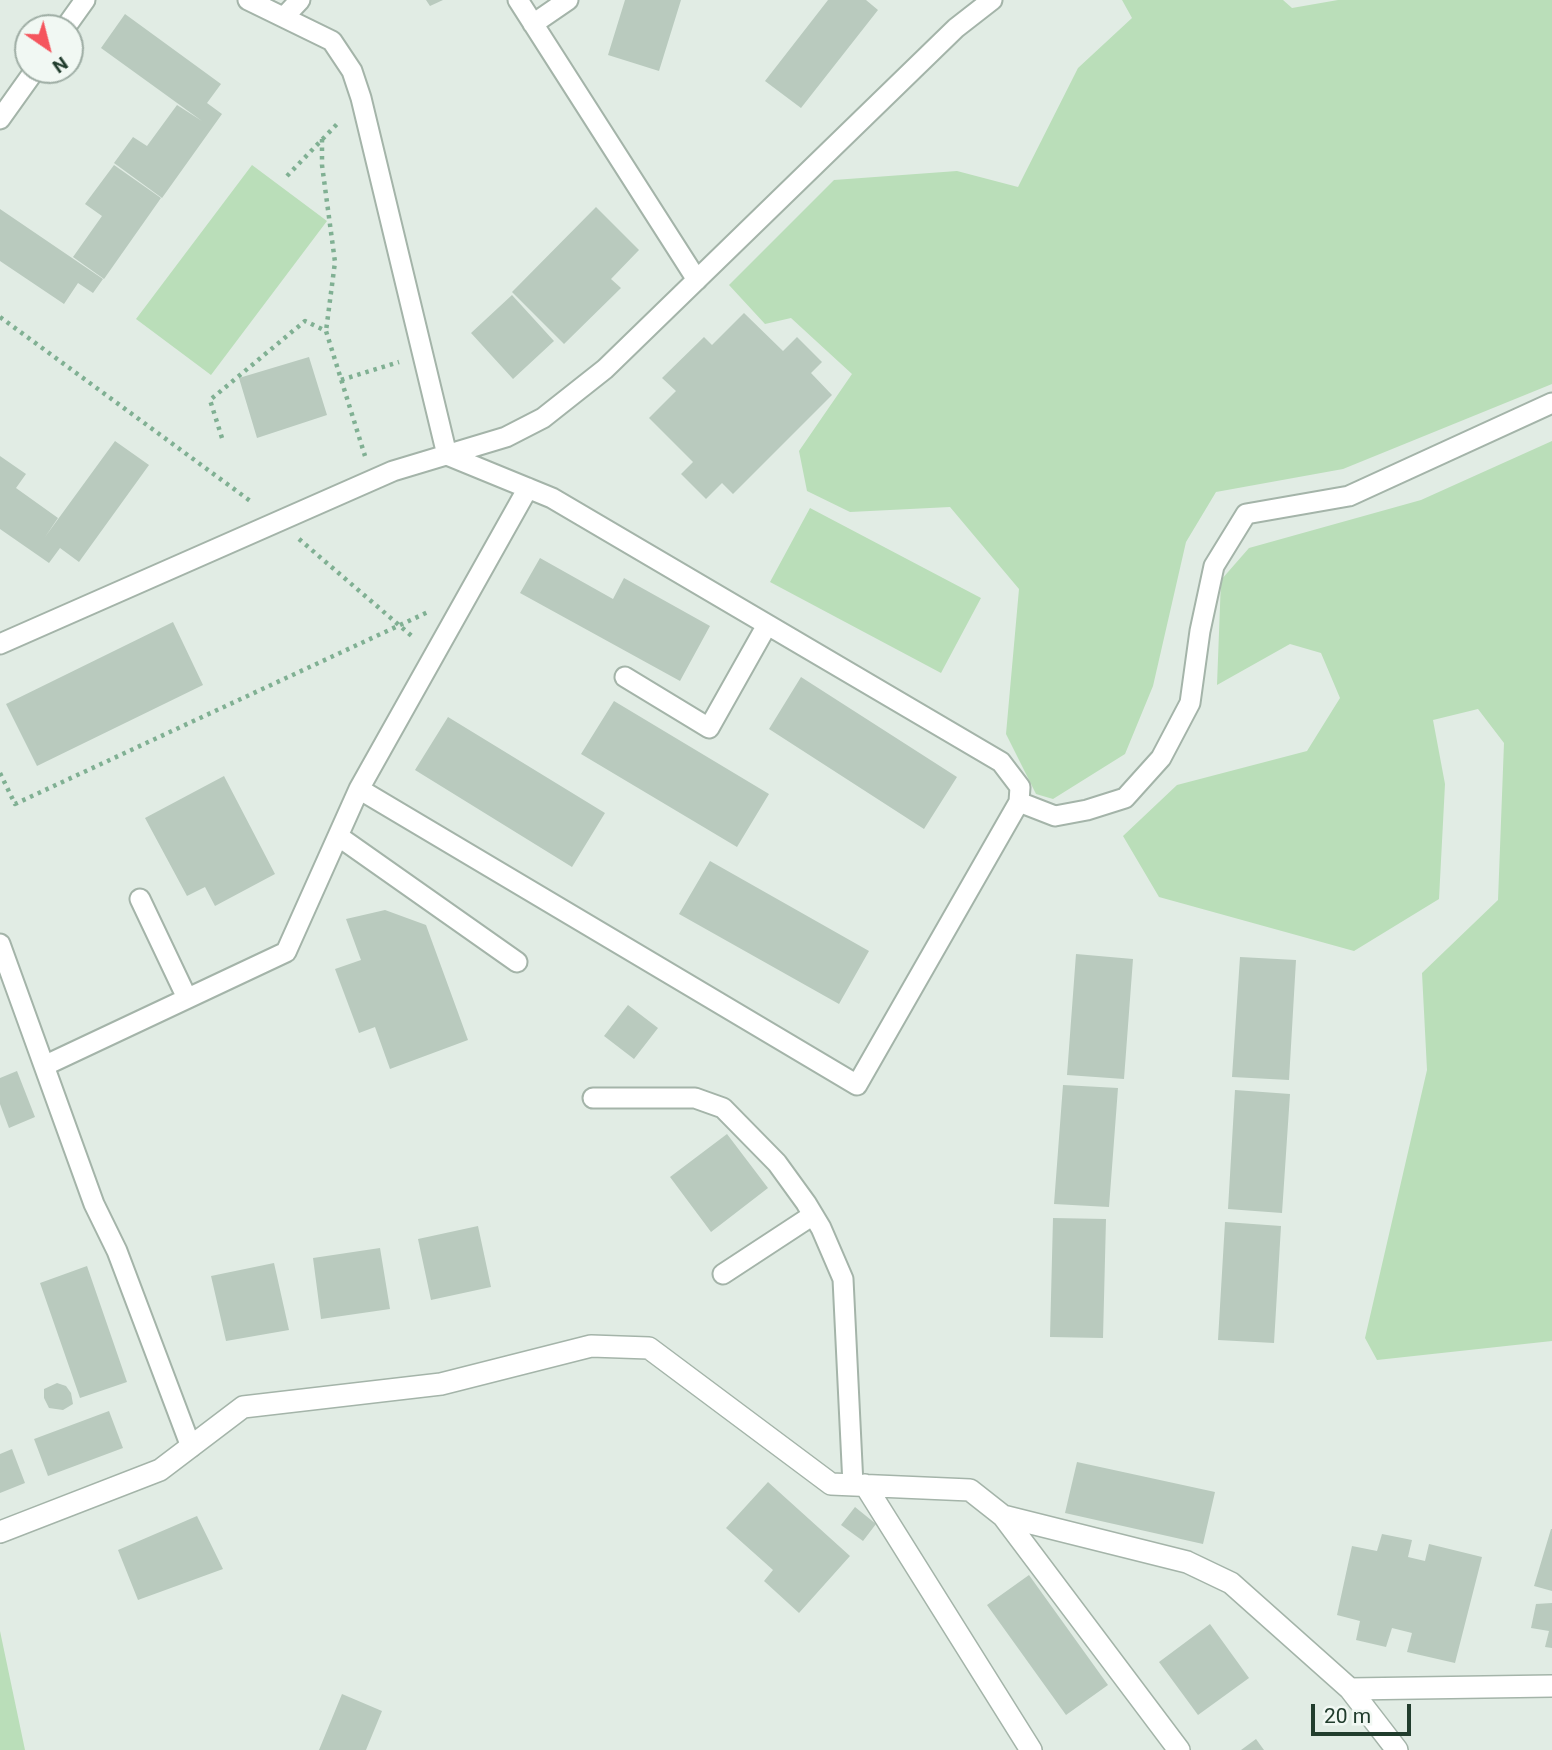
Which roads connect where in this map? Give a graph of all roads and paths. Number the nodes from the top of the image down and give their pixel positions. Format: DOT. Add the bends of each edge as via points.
graph roads {
  1 [pos="248,0"];
  2 [pos="300,0"];
  3 [pos="518,0"];
  4 [pos="568,0"];
  5 [pos="992,0"];
  6 [pos="285,17"];
  7 [pos="533,24"];
  8 [pos="25,84"];
  9 [pos="361,98"];
  10 [pos="0,119"];
  11 [pos="323,139"];
  12 [pos="287,176"];
  13 [pos="696,280"];
  14 [pos="0,317"];
  15 [pos="326,331"];
  16 [pos="423,355"];
  17 [pos="341,380"];
  18 [pos="1552,402"];
  19 [pos="222,438"];
  20 [pos="447,455"];
  21 [pos="372,480"];
  22 [pos="528,488"];
  23 [pos="279,522"];
  24 [pos="470,592"];
  25 [pos="767,625"];
  26 [pos="399,626"];
  27 [pos="0,644"];
  28 [pos="434,656"];
  29 [pos="625,677"];
  30 [pos="0,773"];
  31 [pos="359,789"];
  32 [pos="1019,802"];
  33 [pos="338,836"];
  34 [pos="140,900"];
  35 [pos="0,944"];
  36 [pos="517,962"];
  37 [pos="187,998"];
  38 [pos="46,1065"];
  39 [pos="593,1098"];
  40 [pos="813,1214"];
  41 [pos="723,1274"];
  42 [pos="191,1447"];
  43 [pos="859,1485"];
  44 [pos="1003,1516"];
  45 [pos="0,1532"];
  46 [pos="1552,1686"];
  47 [pos="1350,1689"];
  48 [pos="1031,1750"];
  49 [pos="1179,1750"];
  50 [pos="1397,1750"];
  1 -- 6 [label="lane"];
  2 -- 6 [label="lane"];
  3 -- 7 [label="lane"];
  4 -- 7 [label="lane"];
  5 -- 13 [label="lane" via="956,28"];
  6 -- 9 [label="lane" via="332,41 352,71"];
  7 -- 13 [label="lane"];
  8 -- 10 [label="lane"];
  9 -- 11 [label="path"];
  9 -- 16 [label="lane"];
  11 -- 12 [label="path"];
  11 -- 15 [label="path" via="322,165 335,262"];
  13 -- 20 [label="lane" via="606,369 543,418 506,437"];
  14 -- 23 [label="path"];
  15 -- 17 [label="path"];
  15 -- 19 [label="path" via="305,321 210,401"];
  16 -- 17 [label="path"];
  16 -- 20 [label="lane"];
  17 -- 21 [label="path"];
  18 -- 32 [label="lane" via="1349,496 1246,514 1214,566 1190,703 1161,758 1125,798 1087,810 1055,816"];
  20 -- 21 [label="lane"];
  20 -- 22 [label="lane"];
  21 -- 23 [label="lane"];
  22 -- 24 [label="lane"];
  22 -- 25 [label="lane"];
  23 -- 26 [label="path"];
  23 -- 27 [label="lane"];
  24 -- 26 [label="path"];
  24 -- 28 [label="lane"];
  25 -- 29 [label="lane" via="709,728"];
  25 -- 32 [label="lane" via="1001,762 1020,787"];
  26 -- 28 [label="path"];
  26 -- 30 [label="path" via="15,804"];
  28 -- 31 [label="lane"];
  31 -- 32 [label="lane" via="857,1085"];
  31 -- 33 [label="lane"];
  33 -- 36 [label="lane"];
  33 -- 37 [label="lane" via="286,951"];
  34 -- 37 [label="lane"];
  35 -- 38 [label="lane"];
  37 -- 38 [label="lane"];
  38 -- 42 [label="lane" via="94,1204 117,1251"];
  39 -- 40 [label="lane" via="695,1098 723,1108 777,1163"];
  40 -- 41 [label="lane"];
  40 -- 43 [label="lane" via="843,1279"];
  42 -- 43 [label="street" via="243,1408 441,1384 591,1346 649,1348 831,1484"];
  42 -- 45 [label="street" via="160,1470"];
  43 -- 44 [label="street" via="970,1490"];
  43 -- 48 [label="street"];
  44 -- 47 [label="street" via="1187,1562 1231,1583"];
  44 -- 49 [label="street"];
  46 -- 47 [label="street"];
  47 -- 50 [label="street"];
}
